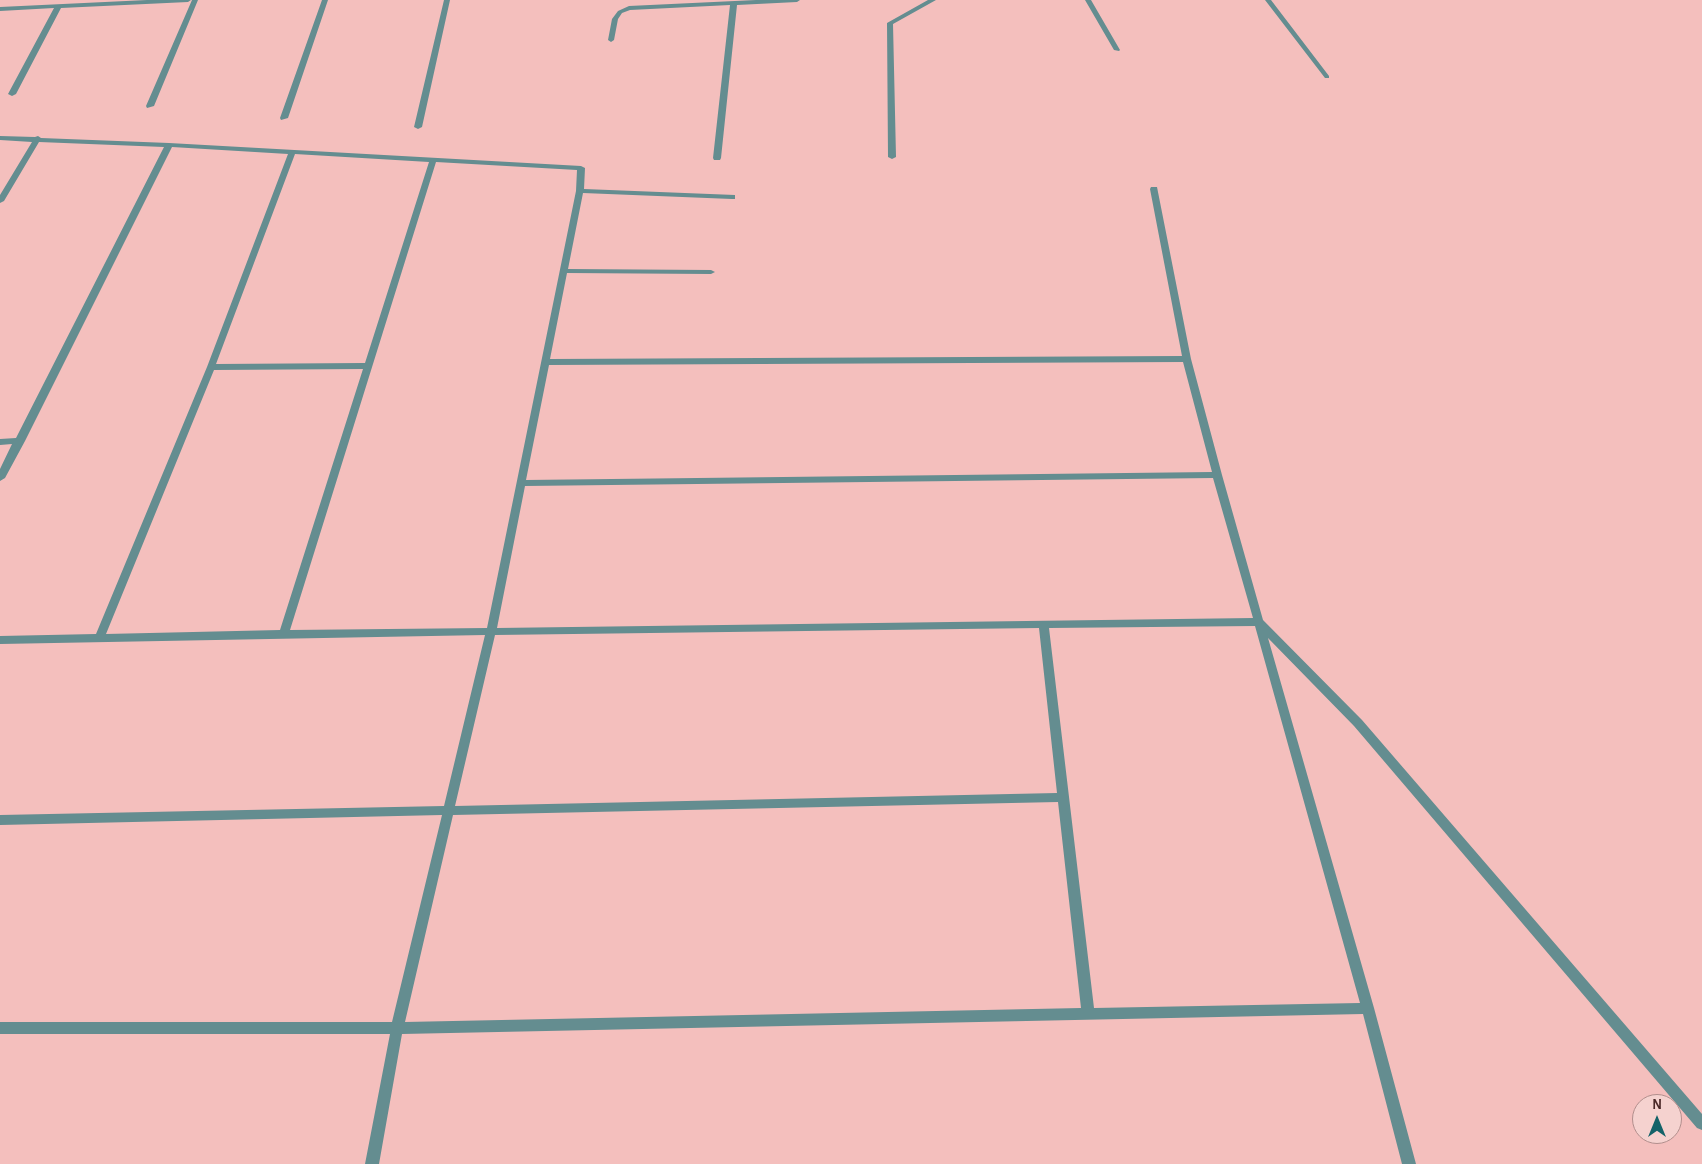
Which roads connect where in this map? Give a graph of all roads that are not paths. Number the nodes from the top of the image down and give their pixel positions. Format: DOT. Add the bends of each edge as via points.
graph roads {
  1 [pos="188,0"];
  2 [pos="195,0"];
  3 [pos="325,0"];
  4 [pos="447,0"];
  5 [pos="796,0"];
  6 [pos="933,0"];
  7 [pos="1088,0"];
  8 [pos="1268,0"];
  9 [pos="734,3"];
  10 [pos="59,6"];
  11 [pos="0,9"];
  12 [pos="611,40"];
  13 [pos="1118,50"];
  14 [pos="1327,77"];
  15 [pos="12,94"];
  16 [pos="150,106"];
  17 [pos="284,118"];
  18 [pos="418,126"];
  19 [pos="0,138"];
  20 [pos="38,138"];
  21 [pos="169,145"];
  22 [pos="292,152"];
  23 [pos="892,157"];
  24 [pos="717,158"];
  25 [pos="434,161"];
  26 [pos="1154,189"];
  27 [pos="580,191"];
  28 [pos="732,197"];
  29 [pos="0,202"];
  30 [pos="564,271"];
  31 [pos="711,272"];
  32 [pos="1187,359"];
  33 [pos="545,362"];
  34 [pos="367,366"];
  35 [pos="211,367"];
  36 [pos="20,441"];
  37 [pos="0,442"];
  38 [pos="1217,475"];
  39 [pos="0,478"];
  40 [pos="521,483"];
  41 [pos="1259,622"];
  42 [pos="1044,626"];
  43 [pos="491,632"];
  44 [pos="284,634"];
  45 [pos="100,639"];
  46 [pos="0,640"];
  47 [pos="1064,797"];
  48 [pos="448,811"];
  49 [pos="0,820"];
  50 [pos="1368,1008"];
  51 [pos="1088,1013"];
  52 [pos="0,1028"];
  53 [pos="397,1028"];
  54 [pos="1702,1124"];
  55 [pos="372,1164"];
  56 [pos="1409,1164"];
  1 -- 10 [label="street"];
  2 -- 16 [label="street"];
  3 -- 17 [label="street"];
  4 -- 18 [label="street"];
  5 -- 9 [label="street"];
  6 -- 23 [label="street" via="890,23"];
  7 -- 13 [label="street"];
  8 -- 14 [label="street"];
  9 -- 12 [label="street" via="629,8 615,19"];
  9 -- 24 [label="street"];
  10 -- 11 [label="street"];
  10 -- 15 [label="street"];
  19 -- 20 [label="street"];
  20 -- 21 [label="street"];
  20 -- 29 [label="street"];
  21 -- 22 [label="street"];
  21 -- 36 [label="street"];
  22 -- 25 [label="street"];
  22 -- 35 [label="street"];
  25 -- 27 [label="street" via="581,168"];
  25 -- 34 [label="street"];
  26 -- 32 [label="street"];
  27 -- 28 [label="street"];
  27 -- 30 [label="street"];
  30 -- 31 [label="street"];
  30 -- 33 [label="street"];
  32 -- 33 [label="street"];
  32 -- 38 [label="street"];
  33 -- 40 [label="street"];
  34 -- 35 [label="street"];
  34 -- 44 [label="street"];
  35 -- 45 [label="street"];
  36 -- 37 [label="street"];
  36 -- 39 [label="street"];
  38 -- 40 [label="street"];
  38 -- 41 [label="street"];
  40 -- 43 [label="street"];
  41 -- 42 [label="street"];
  41 -- 50 [label="street"];
  41 -- 54 [label="street" via="1358,723"];
  42 -- 43 [label="street"];
  42 -- 47 [label="street"];
  43 -- 44 [label="street"];
  43 -- 48 [label="street"];
  44 -- 45 [label="street"];
  45 -- 46 [label="street"];
  47 -- 48 [label="street"];
  47 -- 51 [label="street"];
  48 -- 49 [label="street"];
  48 -- 53 [label="street"];
  50 -- 51 [label="street"];
  50 -- 56 [label="street"];
  51 -- 53 [label="street"];
  52 -- 53 [label="street"];
  53 -- 55 [label="street"];
}
